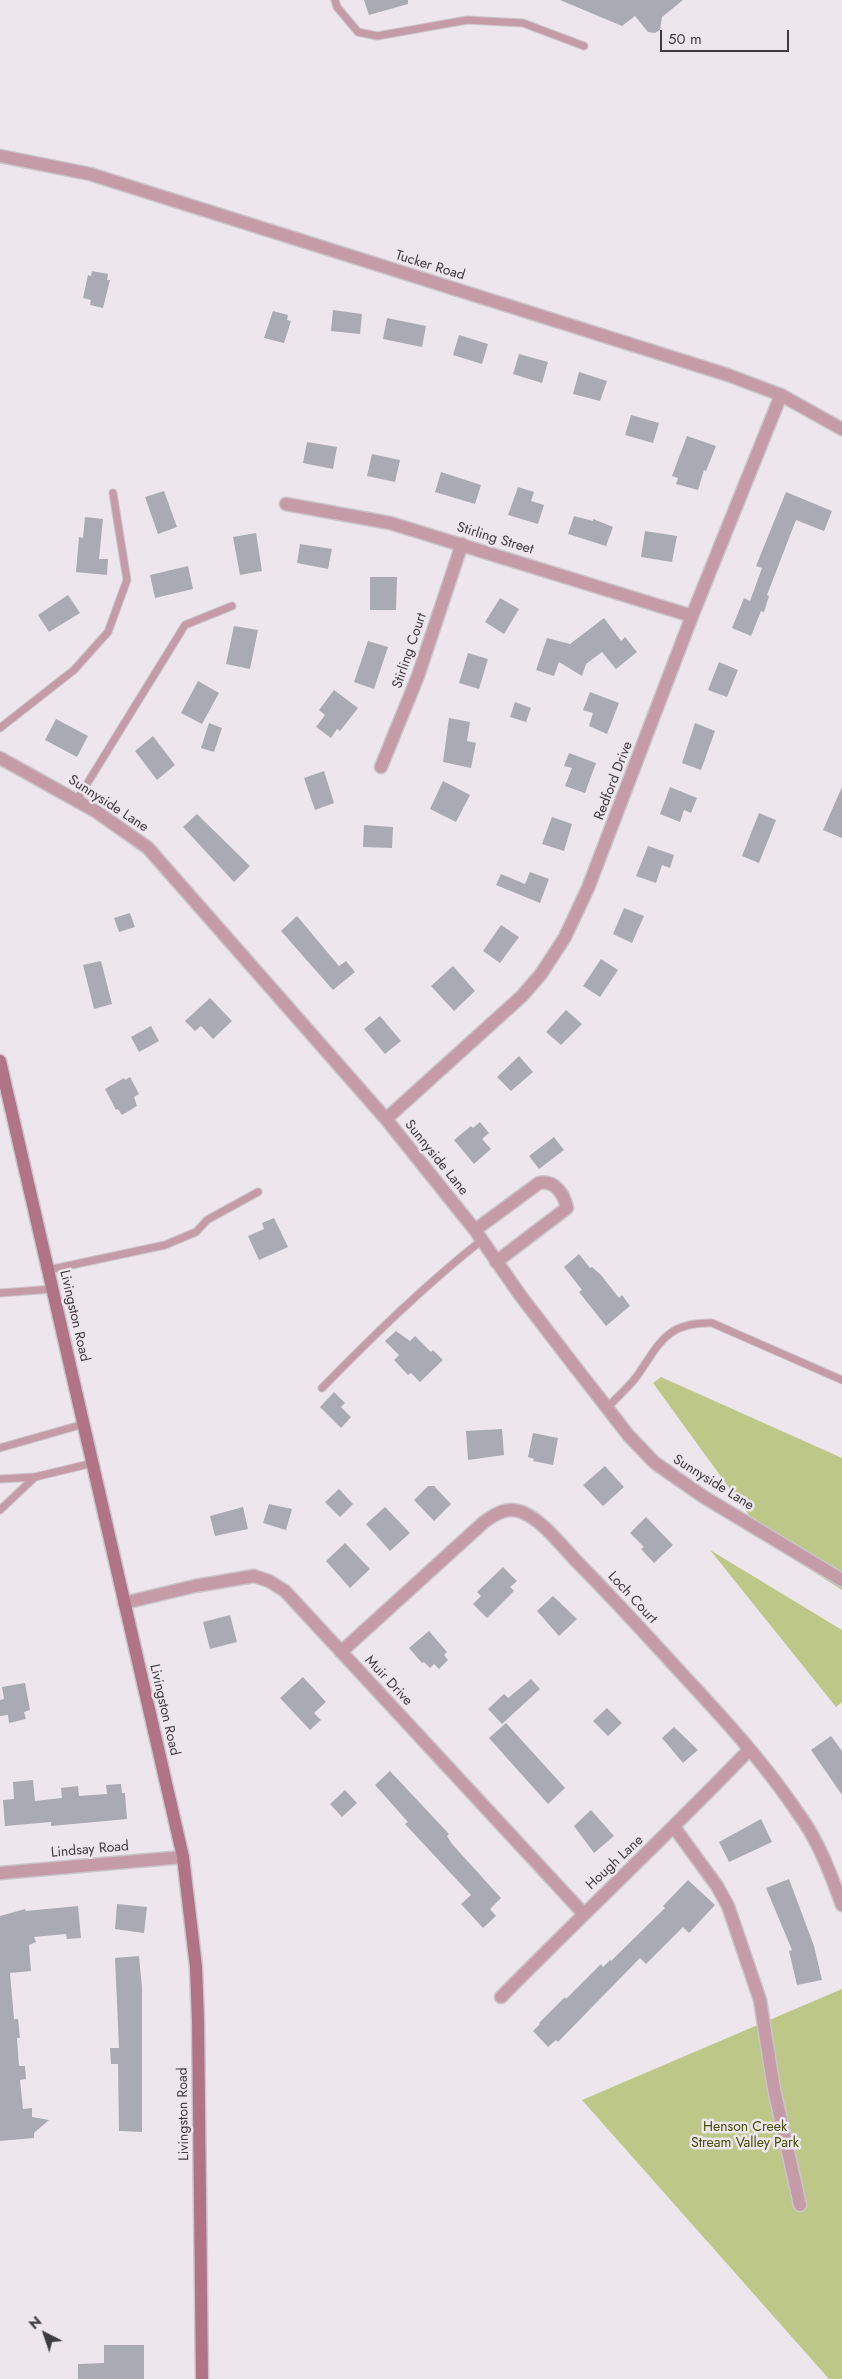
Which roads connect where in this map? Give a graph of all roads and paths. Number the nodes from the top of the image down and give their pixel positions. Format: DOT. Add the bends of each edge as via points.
graph roads {
  1 [pos="335,0"];
  2 [pos="584,46"];
  3 [pos="0,156"];
  4 [pos="781,395"];
  5 [pos="842,429"];
  6 [pos="113,492"];
  7 [pos="286,504"];
  8 [pos="462,544"];
  9 [pos="232,606"];
  10 [pos="692,616"];
  11 [pos="0,728"];
  12 [pos="0,758"];
  13 [pos="381,767"];
  14 [pos="77,800"];
  15 [pos="0,1061"];
  16 [pos="386,1119"];
  17 [pos="258,1192"];
  18 [pos="478,1235"];
  19 [pos="496,1262"];
  20 [pos="48,1270"];
  21 [pos="52,1289"];
  22 [pos="0,1293"];
  23 [pos="842,1380"];
  24 [pos="322,1388"];
  25 [pos="608,1407"];
  26 [pos="84,1424"];
  27 [pos="0,1448"];
  28 [pos="93,1463"];
  29 [pos="35,1476"];
  30 [pos="0,1479"];
  31 [pos="0,1510"];
  32 [pos="842,1580"];
  33 [pos="124,1603"];
  34 [pos="341,1652"];
  35 [pos="749,1750"];
  36 [pos="674,1827"];
  37 [pos="183,1857"];
  38 [pos="0,1873"];
  39 [pos="842,1905"];
  40 [pos="583,1913"];
  41 [pos="501,1997"];
  42 [pos="800,2205"];
  43 [pos="202,2379"];
  1 -- 2 [label="lane" via="358,32 377,36 468,20 523,23"];
  3 -- 4 [label="street, Tucker Road" via="90,174"];
  4 -- 5 [label="street, Tucker Road"];
  4 -- 10 [label="street, Redford Drive"];
  6 -- 11 [label="lane" via="127,580 108,632 74,670"];
  7 -- 8 [label="street, Stirling Street" via="376,519"];
  8 -- 10 [label="street, Stirling Street"];
  8 -- 13 [label="street, Stirling Court" via="418,676"];
  9 -- 14 [label="lane" via="185,625"];
  10 -- 16 [label="street, Redford Drive" via="602,852 565,936 541,974 522,996"];
  12 -- 14 [label="street, Sunnyside Lane"];
  14 -- 16 [label="street, Sunnyside Lane" via="148,848"];
  15 -- 20 [label="main road, Livingston Road"];
  16 -- 18 [label="street, Sunnyside Lane"];
  17 -- 20 [label="lane" via="207,1220 196,1232 165,1245"];
  18 -- 19 [label="street, Sunnyside Lane"];
  18 -- 19 [label="street" via="539,1182 554,1185 565,1198 567,1208"];
  18 -- 24 [label="lane"];
  19 -- 25 [label="street, Sunnyside Lane"];
  20 -- 21 [label="main road, Livingston Road"];
  21 -- 22 [label="lane"];
  21 -- 26 [label="main road, Livingston Road"];
  23 -- 25 [label="lane" via="712,1323 698,1323 670,1332 658,1343 636,1377"];
  25 -- 32 [label="street, Sunnyside Lane" via="645,1453 675,1478"];
  26 -- 27 [label="lane"];
  26 -- 28 [label="main road, Livingston Road"];
  28 -- 29 [label="lane"];
  28 -- 33 [label="main road, Livingston Road"];
  29 -- 30 [label="lane"];
  29 -- 31 [label="lane"];
  33 -- 34 [label="street, Muir Drive" via="254,1576 285,1591"];
  33 -- 37 [label="main road, Livingston Road"];
  34 -- 35 [label="street, Loch Court" via="484,1522 499,1512 514,1510 531,1517 596,1581"];
  34 -- 40 [label="street, Muir Drive"];
  35 -- 36 [label="street, Hough Lane"];
  35 -- 39 [label="street, Loch Court" via="801,1817 822,1856"];
  36 -- 40 [label="street, Hough Lane"];
  36 -- 42 [label="street" via="728,1906 760,2000 774,2089"];
  37 -- 38 [label="street, Lindsay Road"];
  37 -- 43 [label="main road, Livingston Road" via="196,1966 198,2020"];
  40 -- 41 [label="street, Hough Lane"];
}
